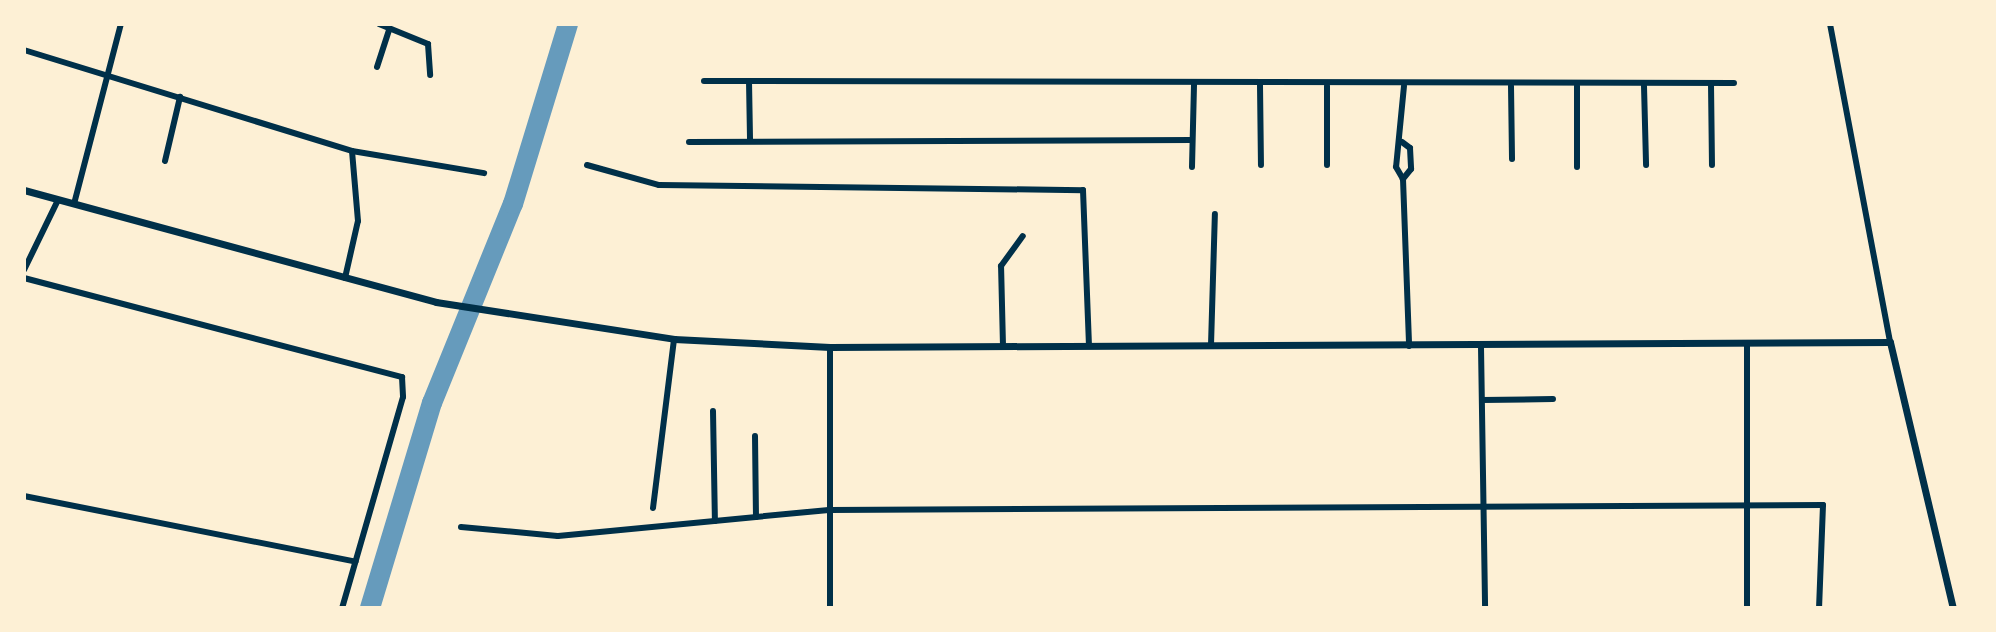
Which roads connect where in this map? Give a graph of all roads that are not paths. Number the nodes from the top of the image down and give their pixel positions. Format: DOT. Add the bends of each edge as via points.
graph roads {
  1 [pos="121,24"];
  2 [pos="379,24"];
  3 [pos="1830,24"];
  4 [pos="389,29"];
  5 [pos="24,50"];
  6 [pos="377,67"];
  7 [pos="108,75"];
  8 [pos="430,75"];
  9 [pos="704,81"];
  10 [pos="749,81"];
  11 [pos="1194,83"];
  12 [pos="1734,83"];
  13 [pos="1711,84"];
  14 [pos="1260,85"];
  15 [pos="1327,86"];
  16 [pos="1404,86"];
  17 [pos="1511,86"];
  18 [pos="1577,86"];
  19 [pos="1644,86"];
  20 [pos="180,97"];
  21 [pos="1192,140"];
  22 [pos="750,141"];
  23 [pos="689,142"];
  24 [pos="1402,142"];
  25 [pos="352,151"];
  26 [pos="1512,159"];
  27 [pos="165,161"];
  28 [pos="587,165"];
  29 [pos="1261,165"];
  30 [pos="1327,165"];
  31 [pos="1646,165"];
  32 [pos="1712,165"];
  33 [pos="1192,167"];
  34 [pos="1577,167"];
  35 [pos="484,173"];
  36 [pos="1403,179"];
  37 [pos="24,190"];
  38 [pos="58,200"];
  39 [pos="74,204"];
  40 [pos="1215,214"];
  41 [pos="1023,236"];
  42 [pos="24,270"];
  43 [pos="24,278"];
  44 [pos="345,278"];
  45 [pos="674,339"];
  46 [pos="1890,342"];
  47 [pos="1211,345"];
  48 [pos="1003,346"];
  49 [pos="1089,346"];
  50 [pos="1409,346"];
  51 [pos="1747,346"];
  52 [pos="830,347"];
  53 [pos="1481,347"];
  54 [pos="1553,399"];
  55 [pos="1482,400"];
  56 [pos="713,411"];
  57 [pos="755,436"];
  58 [pos="24,496"];
  59 [pos="1484,504"];
  60 [pos="1747,504"];
  61 [pos="653,508"];
  62 [pos="829,510"];
  63 [pos="756,517"];
  64 [pos="715,521"];
  65 [pos="461,527"];
  66 [pos="356,562"];
  67 [pos="342,608"];
  68 [pos="830,608"];
  69 [pos="1485,608"];
  70 [pos="1747,608"];
  71 [pos="1819,608"];
  72 [pos="1953,608"];
  1 -- 7 [label="street"];
  2 -- 4 [label="street"];
  3 -- 46 [label="street"];
  4 -- 6 [label="street"];
  4 -- 8 [label="street" via="428,44"];
  5 -- 7 [label="street"];
  7 -- 20 [label="street"];
  7 -- 39 [label="street"];
  9 -- 10 [label="street"];
  10 -- 11 [label="street"];
  10 -- 22 [label="street"];
  11 -- 14 [label="street"];
  11 -- 21 [label="street"];
  12 -- 13 [label="street"];
  13 -- 19 [label="street"];
  13 -- 32 [label="street"];
  14 -- 15 [label="street"];
  14 -- 29 [label="street"];
  15 -- 16 [label="street"];
  15 -- 30 [label="street"];
  16 -- 17 [label="street"];
  16 -- 24 [label="street"];
  17 -- 18 [label="street"];
  17 -- 26 [label="street"];
  18 -- 19 [label="street"];
  18 -- 34 [label="street"];
  19 -- 31 [label="street"];
  20 -- 25 [label="street"];
  20 -- 27 [label="street"];
  21 -- 22 [label="street"];
  21 -- 33 [label="street"];
  22 -- 23 [label="street"];
  24 -- 36 [label="street" via="1396,169"];
  24 -- 36 [label="street" via="1410,148 1411,169"];
  25 -- 35 [label="street"];
  25 -- 44 [label="street" via="358,221"];
  28 -- 49 [label="street" via="659,185 1083,190"];
  36 -- 50 [label="street"];
  37 -- 38 [label="street"];
  38 -- 39 [label="street"];
  38 -- 42 [label="street"];
  39 -- 44 [label="street"];
  40 -- 47 [label="street"];
  41 -- 48 [label="street" via="1001,266"];
  43 -- 66 [label="street" via="402,377 403,397"];
  44 -- 45 [label="street" via="527,320"];
  45 -- 52 [label="street"];
  45 -- 61 [label="street"];
  46 -- 51 [label="street"];
  46 -- 72 [label="street"];
  47 -- 49 [label="street"];
  47 -- 50 [label="street"];
  48 -- 49 [label="street"];
  48 -- 52 [label="street"];
  50 -- 53 [label="street"];
  51 -- 53 [label="street"];
  51 -- 60 [label="street"];
  52 -- 62 [label="street"];
  53 -- 55 [label="street"];
  54 -- 55 [label="street"];
  55 -- 59 [label="street"];
  56 -- 64 [label="street"];
  57 -- 63 [label="street"];
  58 -- 66 [label="street"];
  59 -- 60 [label="street"];
  59 -- 62 [label="street"];
  59 -- 69 [label="street"];
  60 -- 70 [label="street"];
  60 -- 71 [label="street" via="1823,505"];
  62 -- 63 [label="street"];
  62 -- 68 [label="street"];
  63 -- 64 [label="street"];
  64 -- 65 [label="street" via="558,536"];
  66 -- 67 [label="street"];
}
